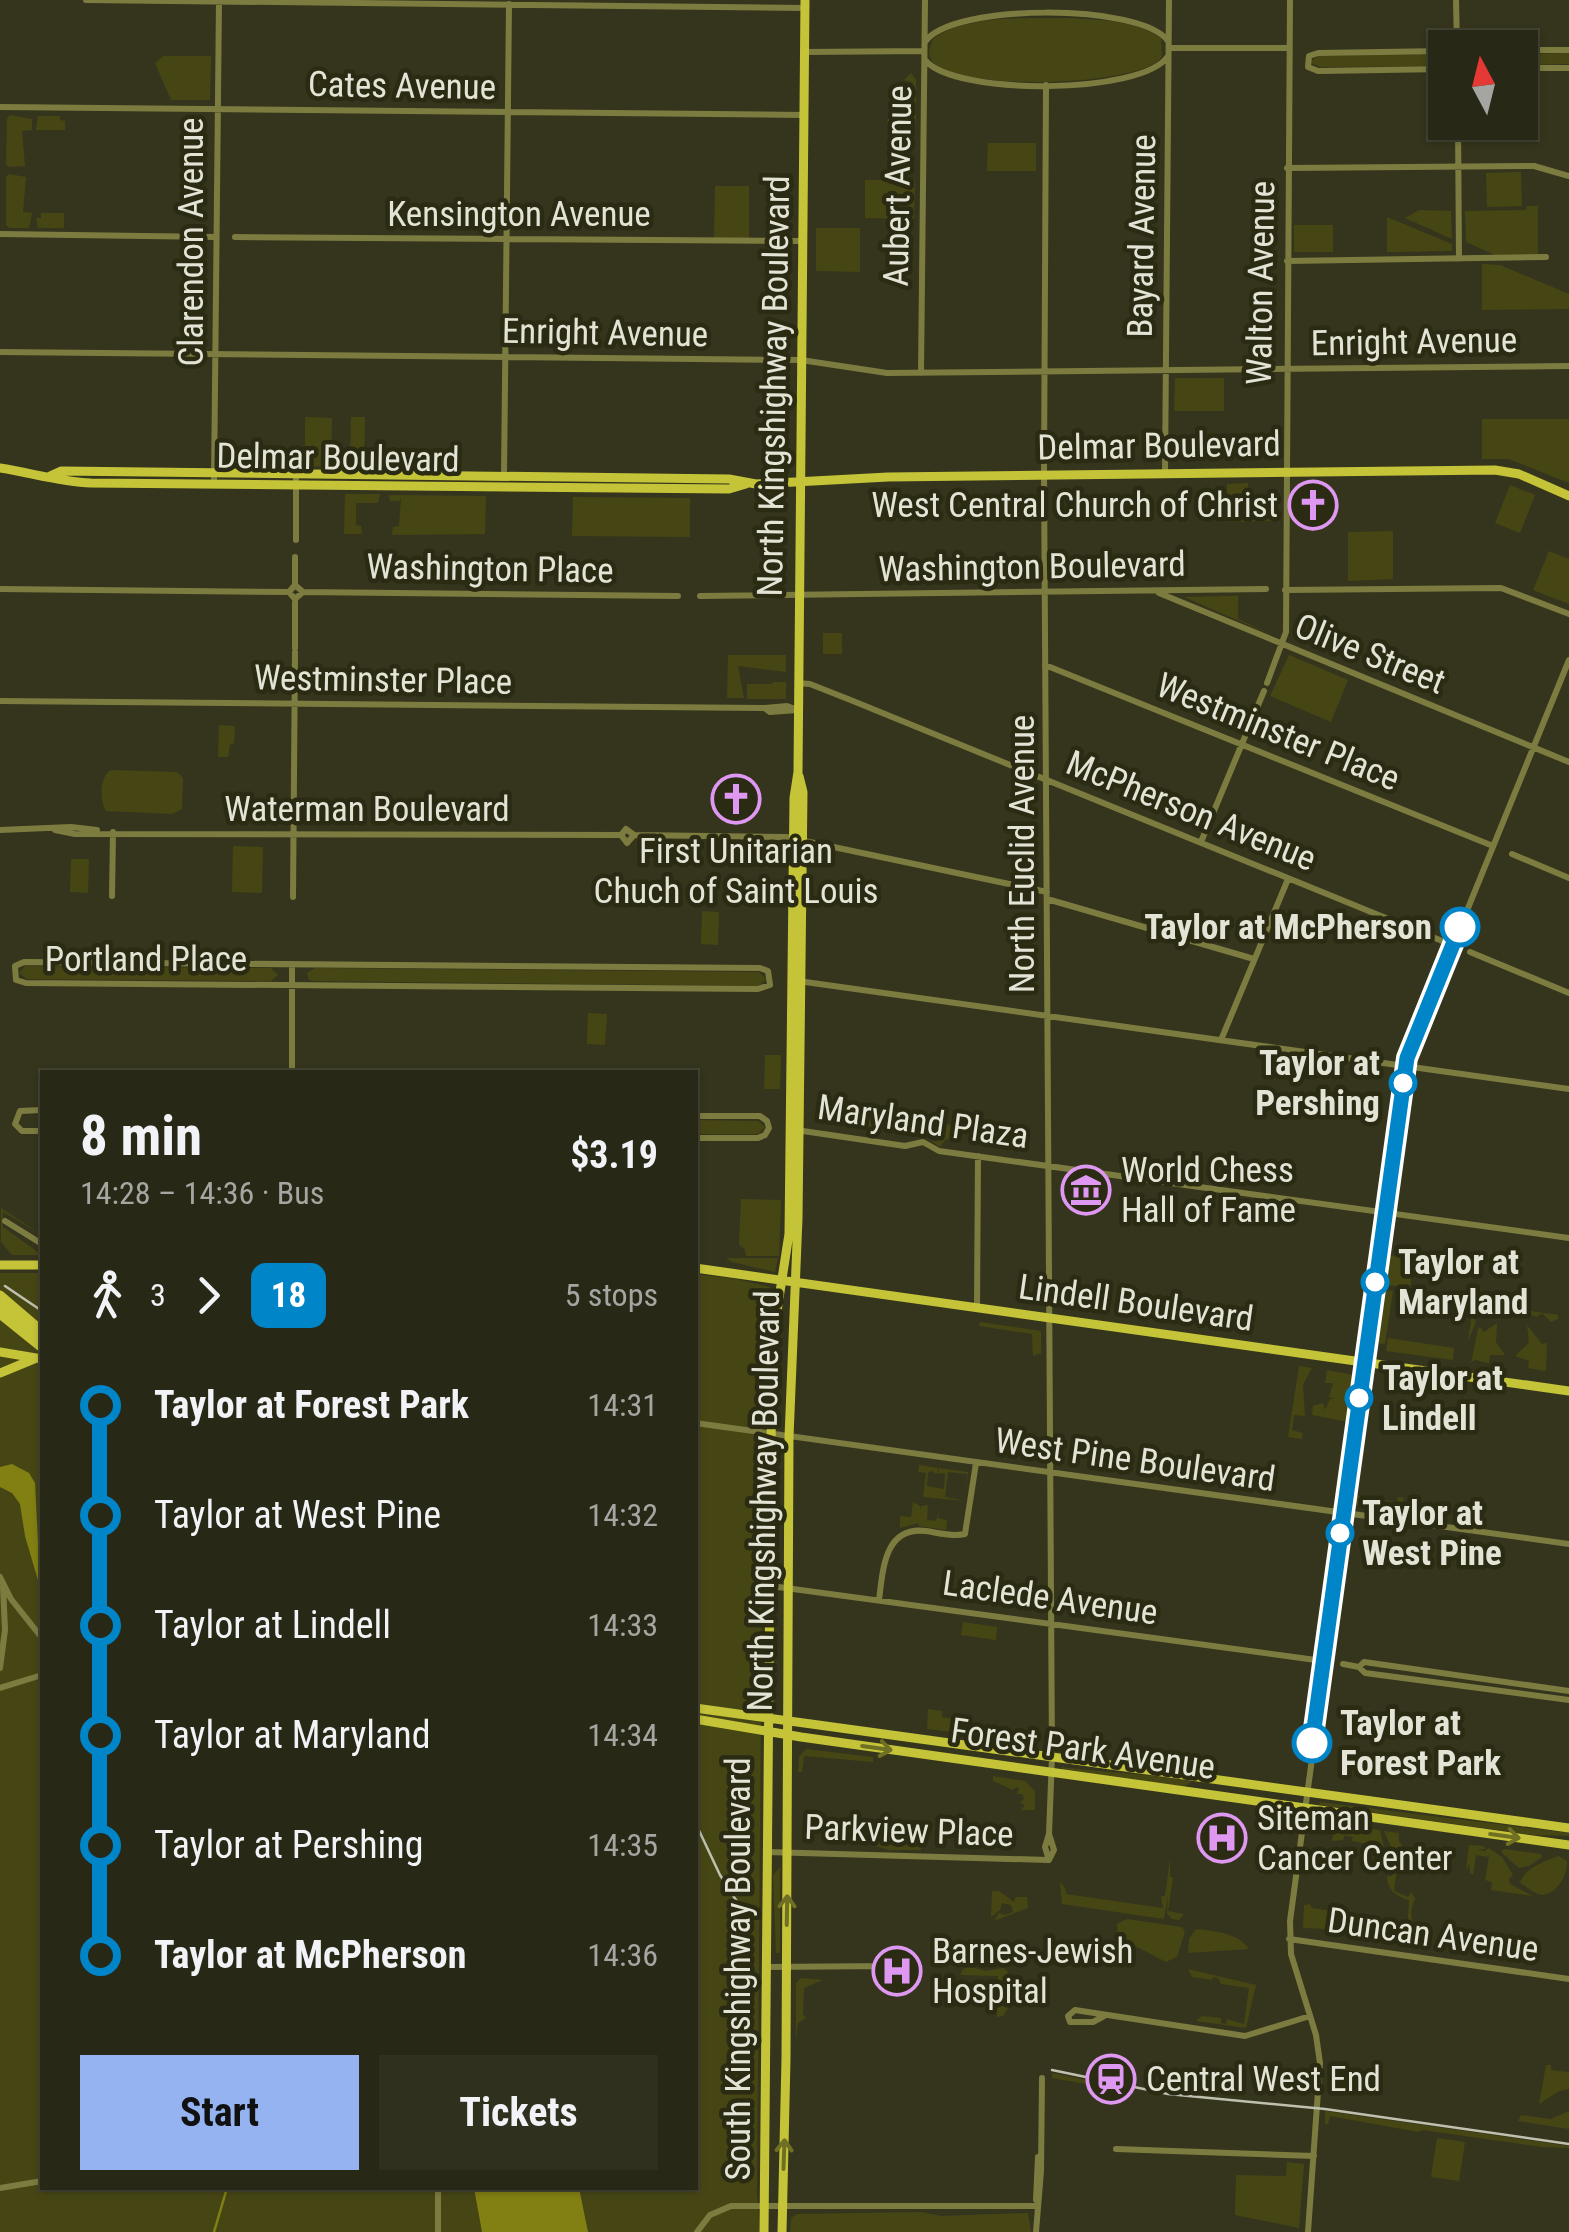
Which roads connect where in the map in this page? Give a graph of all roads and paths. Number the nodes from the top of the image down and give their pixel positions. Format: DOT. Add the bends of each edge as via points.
graph roads {
  1 [pos="86,0"];
  2 [pos="219,0"];
  3 [pos="925,0"];
  4 [pos="1048,0"];
  5 [pos="1169,0"];
  6 [pos="1290,0"];
  7 [pos="1456,0"];
  8 [pos="509,2"];
  9 [pos="805,4"];
  10 [pos="1047,14"];
  11 [pos="1456,30"];
  12 [pos="1169,48"];
  13 [pos="1288,48"];
  14 [pos="1538,50"];
  15 [pos="1569,50"];
  16 [pos="924,51"];
  17 [pos="804,52"];
  18 [pos="1428,52"];
  19 [pos="1538,68"];
  20 [pos="1569,68"];
  21 [pos="1428,69"];
  22 [pos="1046,85"];
  23 [pos="0,107"];
  24 [pos="217,108"];
  25 [pos="508,112"];
  26 [pos="804,115"];
  27 [pos="1458,140"];
  28 [pos="1458,166"];
  29 [pos="1287,168"];
  30 [pos="1569,176"];
  31 [pos="0,234"];
  32 [pos="216,236"];
  33 [pos="235,237"];
  34 [pos="507,240"];
  35 [pos="802,241"];
  36 [pos="1546,257"];
  37 [pos="1460,259"];
  38 [pos="1286,261"];
  39 [pos="0,352"];
  40 [pos="215,355"];
  41 [pos="505,358"];
  42 [pos="801,360"];
  43 [pos="1569,366"];
  44 [pos="1285,369"];
  45 [pos="1166,370"];
  46 [pos="1044,372"];
  47 [pos="920,373"];
  48 [pos="0,468"];
  49 [pos="1285,472"];
  50 [pos="1044,474"];
  51 [pos="1164,474"];
  52 [pos="214,479"];
  53 [pos="296,480"];
  54 [pos="504,482"];
  55 [pos="800,482"];
  56 [pos="1569,496"];
  57 [pos="296,540"];
  58 [pos="296,557"];
  59 [pos="296,585"];
  60 [pos="0,589"];
  61 [pos="1153,590"];
  62 [pos="1266,590"];
  63 [pos="1285,590"];
  64 [pos="289,592"];
  65 [pos="302,592"];
  66 [pos="1045,592"];
  67 [pos="678,596"];
  68 [pos="700,596"];
  69 [pos="799,596"];
  70 [pos="295,599"];
  71 [pos="1569,614"];
  72 [pos="1282,645"];
  73 [pos="1569,660"];
  74 [pos="1045,665"];
  75 [pos="798,683"];
  76 [pos="0,701"];
  77 [pos="294,704"];
  78 [pos="798,710"];
  79 [pos="1242,744"];
  80 [pos="1533,748"];
  81 [pos="1569,762"];
  82 [pos="1046,779"];
  83 [pos="0,830"];
  84 [pos="112,832"];
  85 [pos="293,833"];
  86 [pos="798,840"];
  87 [pos="1201,842"];
  88 [pos="1493,846"];
  89 [pos="1512,854"];
  90 [pos="1569,878"];
  91 [pos="1288,879"];
  92 [pos="112,896"];
  93 [pos="1047,896"];
  94 [pos="293,897"];
  95 [pos="1452,945"];
  96 [pos="1470,952"];
  97 [pos="1254,959"];
  98 [pos="292,964"];
  99 [pos="796,981"];
  100 [pos="292,985"];
  101 [pos="1569,993"];
  102 [pos="1048,1017"];
  103 [pos="1222,1040"];
  104 [pos="1406,1066"];
  105 [pos="292,1070"];
  106 [pos="1569,1089"];
  107 [pos="40,1110"];
  108 [pos="698,1116"];
  109 [pos="795,1130"];
  110 [pos="40,1132"];
  111 [pos="698,1138"];
  112 [pos="978,1156"];
  113 [pos="1048,1165"];
  114 [pos="1385,1212"];
  115 [pos="5,1221"];
  116 [pos="1569,1238"];
  117 [pos="40,1243"];
  118 [pos="0,1265"];
  119 [pos="40,1265"];
  120 [pos="698,1268"];
  121 [pos="783,1280"];
  122 [pos="795,1282"];
  123 [pos="0,1295"];
  124 [pos="0,1306"];
  125 [pos="977,1308"];
  126 [pos="0,1315"];
  127 [pos="1049,1319"];
  128 [pos="40,1329"];
  129 [pos="40,1338"];
  130 [pos="0,1352"];
  131 [pos="40,1354"];
  132 [pos="40,1355"];
  133 [pos="40,1355"];
  134 [pos="1364,1364"];
  135 [pos="0,1372"];
  136 [pos="1569,1391"];
  137 [pos="698,1423"];
  138 [pos="771,1434"];
  139 [pos="790,1437"];
  140 [pos="976,1463"];
  141 [pos="1050,1474"];
  142 [pos="1343,1513"];
  143 [pos="1569,1544"];
  144 [pos="2,1582"];
  145 [pos="771,1586"];
  146 [pos="790,1588"];
  147 [pos="879,1600"];
  148 [pos="1050,1623"];
  149 [pos="40,1635"];
  150 [pos="1323,1661"];
  151 [pos="1343,1664"];
  152 [pos="1359,1667"];
  153 [pos="0,1668"];
  154 [pos="40,1675"];
  155 [pos="0,1688"];
  156 [pos="1569,1691"];
  157 [pos="1569,1700"];
  158 [pos="698,1708"];
  159 [pos="768,1718"];
  160 [pos="698,1719"];
  161 [pos="787,1720"];
  162 [pos="768,1732"];
  163 [pos="786,1735"];
  164 [pos="1052,1756"];
  165 [pos="1052,1774"];
  166 [pos="1306,1792"];
  167 [pos="1304,1808"];
  168 [pos="1569,1828"];
  169 [pos="1569,1844"];
  170 [pos="768,1852"];
  171 [pos="787,1853"];
  172 [pos="1050,1860"];
  173 [pos="1289,1939"];
  174 [pos="887,1966"];
  175 [pos="767,1967"];
  176 [pos="786,1967"];
  177 [pos="1569,1979"];
  178 [pos="1104,2016"];
  179 [pos="1310,2016"];
  180 [pos="1042,2078"];
  181 [pos="1116,2149"];
  182 [pos="1314,2156"];
  183 [pos="40,2180"];
  184 [pos="0,2188"];
  185 [pos="438,2190"];
  186 [pos="783,2205"];
  187 [pos="764,2206"];
  188 [pos="1037,2206"];
  189 [pos="438,2232"];
  190 [pos="697,2232"];
  191 [pos="764,2232"];
  192 [pos="782,2232"];
  193 [pos="1036,2232"];
  194 [pos="1308,2232"];
  1 -- 2 [label="street"];
  2 -- 8 [label="street"];
  2 -- 24 [label="street, Clarendon Avenue"];
  3 -- 16 [label="street, Aubert Avenue"];
  4 -- 10 [label="street"];
  5 -- 12 [label="street, Bayard Avenue"];
  6 -- 13 [label="street, Walton Avenue"];
  7 -- 11 [label="street"];
  8 -- 9 [label="street"];
  8 -- 25 [label="street"];
  9 -- 17 [label="main road, North Kingshighway Boulevard"];
  10 -- 12 [label="street" via="1157,28"];
  10 -- 16 [label="street" via="952,25 935,31"];
  12 -- 13 [label="street"];
  12 -- 22 [label="street" via="1159,68 1144,73"];
  12 -- 45 [label="street, Bayard Avenue"];
  13 -- 29 [label="street, Walton Avenue"];
  14 -- 15 [label="street"];
  16 -- 17 [label="street"];
  16 -- 22 [label="street" via="938,72 963,79"];
  16 -- 47 [label="street, Aubert Avenue"];
  17 -- 26 [label="main road, North Kingshighway Boulevard"];
  18 -- 21 [label="street" via="1318,53 1307,61 1318,72"];
  19 -- 20 [label="street"];
  22 -- 46 [label="street, North Euclid Avenue"];
  23 -- 24 [label="street, Cates Avenue"];
  24 -- 25 [label="street, Cates Avenue"];
  24 -- 32 [label="street, Clarendon Avenue"];
  25 -- 26 [label="street, Cates Avenue"];
  25 -- 34 [label="street"];
  26 -- 35 [label="main road, North Kingshighway Boulevard"];
  27 -- 28 [label="street"];
  28 -- 29 [label="street"];
  28 -- 30 [label="street" via="1534,166"];
  28 -- 37 [label="street"];
  29 -- 38 [label="street, Walton Avenue"];
  31 -- 32 [label="street"];
  32 -- 40 [label="street, Clarendon Avenue"];
  33 -- 34 [label="street, Kensington Avenue"];
  34 -- 35 [label="street, Kensington Avenue"];
  34 -- 41 [label="street"];
  35 -- 42 [label="main road, North Kingshighway Boulevard"];
  36 -- 37 [label="street"];
  37 -- 38 [label="street"];
  38 -- 44 [label="street, Walton Avenue"];
  39 -- 40 [label="street, Enright Avenue"];
  40 -- 41 [label="street, Enright Avenue"];
  40 -- 52 [label="street, Clarendon Avenue"];
  41 -- 42 [label="street, Enright Avenue"];
  41 -- 54 [label="street"];
  42 -- 47 [label="street, Enright Avenue"];
  42 -- 55 [label="main road, North Kingshighway Boulevard"];
  43 -- 44 [label="street, Enright Avenue"];
  44 -- 45 [label="street, Enright Avenue"];
  44 -- 49 [label="street, Walton Avenue"];
  45 -- 46 [label="street, Enright Avenue"];
  45 -- 51 [label="street, Bayard Avenue"];
  46 -- 47 [label="street, Enright Avenue"];
  46 -- 50 [label="street, North Euclid Avenue"];
  48 -- 52 [label="main road, Delmar Boulevard" via="50,476"];
  49 -- 51 [label="main road, Delmar Boulevard"];
  49 -- 56 [label="main road, Delmar Boulevard" via="1495,470"];
  49 -- 63 [label="street, Walton Avenue"];
  50 -- 51 [label="main road, Delmar Boulevard"];
  50 -- 55 [label="main road, Delmar Boulevard"];
  50 -- 66 [label="street, North Euclid Avenue"];
  52 -- 53 [label="main road, Delmar Boulevard"];
  53 -- 54 [label="main road, Delmar Boulevard"];
  53 -- 57 [label="street"];
  54 -- 55 [label="main road, Delmar Boulevard"];
  55 -- 69 [label="main road, North Kingshighway Boulevard"];
  58 -- 59 [label="street"];
  59 -- 64 [label="street"];
  59 -- 65 [label="street"];
  60 -- 64 [label="street"];
  61 -- 62 [label="street, Washington Boulevard"];
  61 -- 66 [label="street, Washington Boulevard"];
  61 -- 72 [label="street, Olive Street"];
  63 -- 71 [label="street" via="1501,588"];
  63 -- 72 [label="street, Walton Avenue"];
  64 -- 70 [label="street"];
  65 -- 67 [label="street, Washington Place"];
  65 -- 70 [label="street"];
  66 -- 69 [label="street, Washington Boulevard"];
  66 -- 74 [label="street, North Euclid Avenue"];
  68 -- 69 [label="street"];
  69 -- 75 [label="main road, North Kingshighway Boulevard"];
  70 -- 77 [label="street"];
  72 -- 79 [label="street, Walton Avenue"];
  72 -- 80 [label="street, Olive Street"];
  73 -- 80 [label="street"];
  74 -- 79 [label="street, Westminster Place"];
  74 -- 82 [label="street, North Euclid Avenue"];
  75 -- 78 [label="main road, North Kingshighway Boulevard"];
  75 -- 82 [label="street, McPherson Avenue"];
  76 -- 77 [label="street, Westminster Place"];
  77 -- 78 [label="street, Westminster Place"];
  77 -- 85 [label="street"];
  78 -- 86 [label="main road, North Kingshighway Boulevard"];
  79 -- 87 [label="street, Walton Avenue"];
  79 -- 88 [label="street, Westminster Place"];
  80 -- 81 [label="street, Olive Street"];
  80 -- 88 [label="street"];
  82 -- 87 [label="street, McPherson Avenue"];
  82 -- 93 [label="street, North Euclid Avenue"];
  83 -- 84 [label="street, Waterman Boulevard"];
  84 -- 85 [label="street, Waterman Boulevard"];
  84 -- 92 [label="street"];
  85 -- 86 [label="street, Waterman Boulevard"];
  85 -- 94 [label="street"];
  86 -- 93 [label="street, Waterman Boulevard"];
  86 -- 99 [label="main road, North Kingshighway Boulevard"];
  87 -- 91 [label="street, McPherson Avenue"];
  88 -- 95 [label="street"];
  89 -- 90 [label="street"];
  91 -- 95 [label="street, McPherson Avenue"];
  91 -- 97 [label="street"];
  93 -- 97 [label="street, Waterman Boulevard"];
  93 -- 102 [label="street, North Euclid Avenue"];
  95 -- 104 [label="street"];
  96 -- 101 [label="street"];
  97 -- 103 [label="street"];
  98 -- 100 [label="street"];
  98 -- 100 [label="street, Portland Place" via="24,962 14,969 16,980 26,983"];
  98 -- 100 [label="street, Portland Place" via="760,968 771,980 758,989"];
  99 -- 102 [label="street"];
  99 -- 109 [label="main road, North Kingshighway Boulevard"];
  100 -- 105 [label="street"];
  102 -- 103 [label="street"];
  102 -- 113 [label="street, North Euclid Avenue"];
  103 -- 104 [label="street"];
  104 -- 106 [label="street"];
  104 -- 114 [label="street"];
  107 -- 110 [label="street" via="23,1110 15,1120 22,1131"];
  108 -- 111 [label="street" via="760,1116 769,1128 754,1138"];
  109 -- 112 [label="street, Maryland Plaza" via="904,1146 924,1142"];
  109 -- 121 [label="main road, North Kingshighway Boulevard"];
  109 -- 122 [label="main road, North Kingshighway Boulevard"];
  112 -- 113 [label="street, Maryland Plaza"];
  112 -- 125 [label="street"];
  113 -- 114 [label="street, Maryland Plaza"];
  113 -- 127 [label="street, North Euclid Avenue"];
  114 -- 116 [label="street, Maryland Plaza"];
  114 -- 134 [label="street"];
  115 -- 117 [label="street"];
  118 -- 119 [label="main road"];
  120 -- 121 [label="main road, Lindell Boulevard"];
  121 -- 122 [label="main road, Lindell Boulevard"];
  121 -- 138 [label="main road, North Kingshighway Boulevard" via="772,1329"];
  122 -- 125 [label="main road, Lindell Boulevard"];
  122 -- 139 [label="main road, North Kingshighway Boulevard"];
  123 -- 128 [label="main road"];
  124 -- 129 [label="main road"];
  125 -- 127 [label="main road, Lindell Boulevard"];
  126 -- 131 [label="main road"];
  127 -- 134 [label="main road, Lindell Boulevard"];
  127 -- 141 [label="street, North Euclid Avenue"];
  130 -- 132 [label="main road"];
  133 -- 135 [label="main road"];
  134 -- 136 [label="main road, Lindell Boulevard"];
  134 -- 142 [label="street"];
  137 -- 138 [label="street, West Pine Boulevard"];
  138 -- 139 [label="street, West Pine Boulevard"];
  138 -- 145 [label="main road, North Kingshighway Boulevard"];
  139 -- 140 [label="street, West Pine Boulevard"];
  139 -- 146 [label="main road, North Kingshighway Boulevard"];
  140 -- 141 [label="street, West Pine Boulevard"];
  140 -- 147 [label="street" via="965,1534 914,1530 899,1536 886,1554"];
  141 -- 142 [label="street, West Pine Boulevard"];
  141 -- 148 [label="street, North Euclid Avenue"];
  142 -- 143 [label="street, West Pine Boulevard"];
  142 -- 150 [label="street"];
  144 -- 149 [label="street"];
  144 -- 153 [label="street"];
  145 -- 146 [label="street, Laclede Avenue"];
  145 -- 159 [label="main road, South Kingshighway Boulevard"];
  146 -- 147 [label="street, Laclede Avenue"];
  146 -- 161 [label="main road, North Kingshighway Boulevard"];
  147 -- 148 [label="street, Laclede Avenue"];
  148 -- 150 [label="street, Laclede Avenue"];
  148 -- 164 [label="street, North Euclid Avenue"];
  150 -- 166 [label="street"];
  151 -- 152 [label="street"];
  152 -- 156 [label="street" via="1364,1662"];
  152 -- 157 [label="street"];
  154 -- 155 [label="street"];
  158 -- 159 [label="main road, Forest Park Avenue"];
  159 -- 161 [label="main road, Forest Park Avenue"];
  159 -- 162 [label="main road, South Kingshighway Boulevard"];
  160 -- 162 [label="main road, Forest Park Avenue"];
  161 -- 163 [label="main road, North Kingshighway Boulevard"];
  161 -- 164 [label="main road, Forest Park Avenue"];
  162 -- 163 [label="main road, Forest Park Avenue"];
  162 -- 170 [label="main road, South Kingshighway Boulevard"];
  163 -- 165 [label="main road, Forest Park Avenue, one-way"];
  163 -- 171 [label="main road, North Kingshighway Boulevard"];
  164 -- 165 [label="street, North Euclid Avenue"];
  164 -- 166 [label="main road, Forest Park Avenue"];
  165 -- 167 [label="main road, Forest Park Avenue"];
  165 -- 172 [label="street, North Euclid Avenue" via="1044,1847"];
  166 -- 167 [label="street"];
  166 -- 168 [label="main road, Forest Park Avenue"];
  167 -- 169 [label="main road, Forest Park Avenue, one-way"];
  167 -- 173 [label="street"];
  170 -- 171 [label="street, Parkview Place"];
  170 -- 175 [label="main road, South Kingshighway Boulevard"];
  171 -- 172 [label="street, Parkview Place"];
  176 -- 171 [label="main road, North Kingshighway Boulevard, one-way"];
  173 -- 177 [label="street, Duncan Avenue"];
  173 -- 179 [label="street"];
  174 -- 176 [label="street"];
  175 -- 176 [label="street"];
  175 -- 187 [label="main road, South Kingshighway Boulevard"];
  186 -- 176 [label="main road, North Kingshighway Boulevard, one-way"];
  178 -- 178 [label="street" via="1075,2010 1068,2016 1072,2022"];
  178 -- 179 [label="street" via="1245,2036"];
  179 -- 182 [label="street" via="1320,2064"];
  180 -- 188 [label="street"];
  181 -- 182 [label="street"];
  182 -- 194 [label="street"];
  183 -- 184 [label="street"];
  185 -- 189 [label="street"];
  186 -- 187 [label="street"];
  186 -- 188 [label="street"];
  186 -- 192 [label="main road, North Kingshighway Boulevard"];
  187 -- 190 [label="street" via="723,2208"];
  187 -- 191 [label="main road, South Kingshighway Boulevard"];
  188 -- 193 [label="street"];
}
